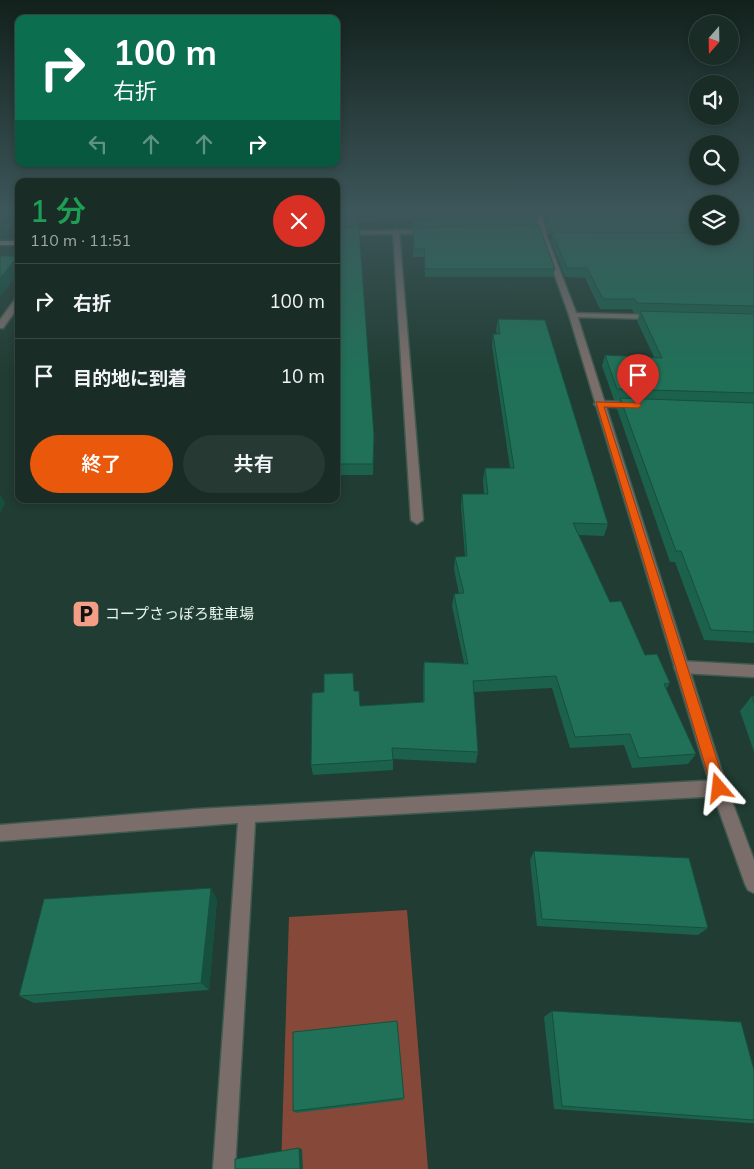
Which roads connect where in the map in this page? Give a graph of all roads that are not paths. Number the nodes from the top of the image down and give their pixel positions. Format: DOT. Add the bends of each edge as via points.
graph roads {
  1 [pos="398,265"];
  2 [pos="555,265"];
  3 [pos="15,305"];
  4 [pos="573,315"];
  5 [pos="668,317"];
  6 [pos="0,326"];
  7 [pos="599,404"];
  8 [pos="647,406"];
  9 [pos="417,520"];
  10 [pos="681,667"];
  11 [pos="754,671"];
  12 [pos="719,788"];
  13 [pos="247,814"];
  14 [pos="0,833"];
  15 [pos="754,884"];
  16 [pos="224,1169"];
  1 -- 9 [label="street"];
  2 -- 4 [label="street"];
  3 -- 6 [label="street"];
  4 -- 5 [label="street"];
  4 -- 7 [label="street"];
  7 -- 8 [label="street"];
  7 -- 10 [label="street"];
  10 -- 11 [label="street"];
  10 -- 12 [label="street"];
  12 -- 13 [label="street"];
  12 -- 15 [label="street"];
  13 -- 14 [label="street"];
  13 -- 16 [label="street"];
}
